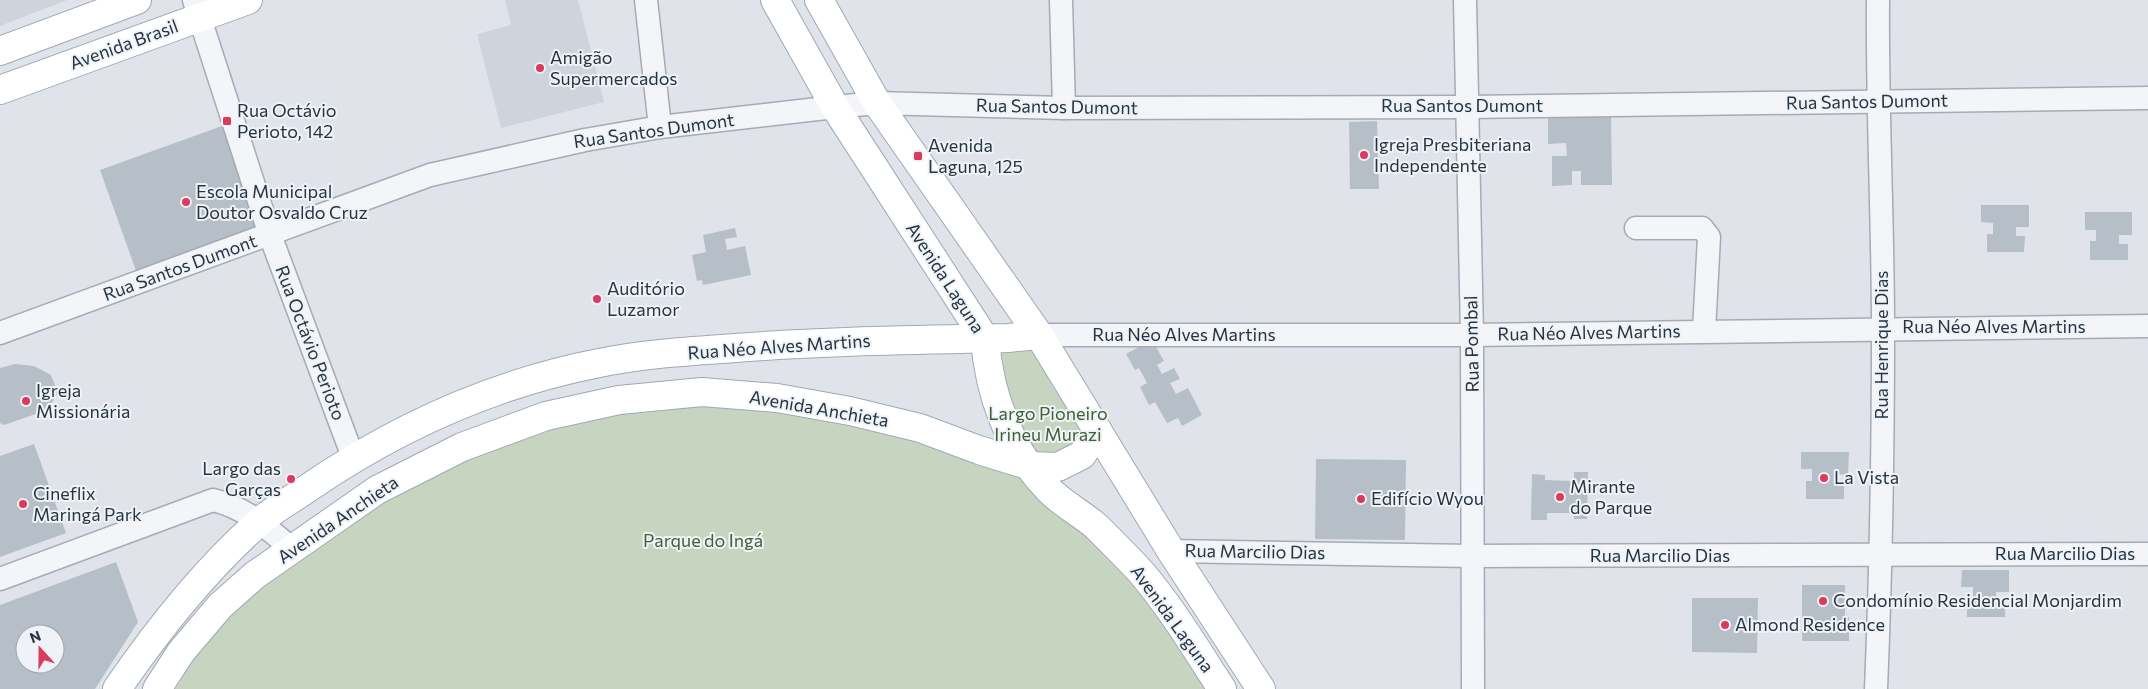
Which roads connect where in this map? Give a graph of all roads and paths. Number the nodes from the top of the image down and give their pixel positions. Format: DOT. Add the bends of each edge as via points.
graph roads {
  1 [pos="137,0"];
  2 [pos="248,0"];
  3 [pos="646,0"];
  4 [pos="775,0"];
  5 [pos="819,0"];
  6 [pos="1061,0"];
  7 [pos="1464,0"];
  8 [pos="1878,0"];
  9 [pos="197,8"];
  10 [pos="0,51"];
  11 [pos="0,90"];
  12 [pos="2148,98"];
  13 [pos="877,102"];
  14 [pos="1877,102"];
  15 [pos="835,107"];
  16 [pos="1467,107"];
  17 [pos="1064,108"];
  18 [pos="660,127"];
  19 [pos="1636,228"];
  20 [pos="270,235"];
  21 [pos="2148,326"];
  22 [pos="1883,328"];
  23 [pos="1704,331"];
  24 [pos="0,333"];
  25 [pos="1472,335"];
  26 [pos="1039,336"];
  27 [pos="985,339"];
  28 [pos="1098,431"];
  29 [pos="353,457"];
  30 [pos="1031,466"];
  31 [pos="259,522"];
  32 [pos="293,550"];
  33 [pos="1171,550"];
  34 [pos="2148,554"];
  35 [pos="1881,555"];
  36 [pos="1472,556"];
  37 [pos="0,579"];
  38 [pos="117,689"];
  39 [pos="157,689"];
  40 [pos="1222,689"];
  41 [pos="1260,689"];
  42 [pos="1473,689"];
  43 [pos="1876,689"];
  1 -- 10 [label="main road"];
  2 -- 9 [label="main road, Avenida Brasil"];
  3 -- 18 [label="street"];
  4 -- 15 [label="main road, Avenida Laguna"];
  5 -- 13 [label="main road, Avenida Laguna"];
  6 -- 17 [label="street"];
  7 -- 16 [label="street, Rua Pombal"];
  8 -- 14 [label="street, Rua Henrique Dias"];
  9 -- 11 [label="main road, Avenida Brasil"];
  9 -- 20 [label="street, Rua Octávio Perioto"];
  12 -- 14 [label="street, Rua Santos Dumont"];
  13 -- 15 [label="street, Rua Santos Dumont"];
  13 -- 17 [label="street, Rua Santos Dumont"];
  13 -- 26 [label="main road, Avenida Laguna"];
  14 -- 16 [label="street, Rua Santos Dumont"];
  14 -- 22 [label="street, Rua Henrique Dias"];
  15 -- 18 [label="street, Rua Santos Dumont"];
  15 -- 27 [label="main road, Avenida Laguna"];
  16 -- 17 [label="street, Rua Santos Dumont"];
  16 -- 25 [label="street, Rua Pombal"];
  18 -- 20 [label="street, Rua Santos Dumont" via="556,145 430,175"];
  19 -- 23 [label="street" via="1702,228 1707,231"];
  20 -- 24 [label="street, Rua Santos Dumont"];
  20 -- 29 [label="street, Rua Octávio Perioto"];
  21 -- 22 [label="street, Rua Néo Alves Martins"];
  22 -- 23 [label="street, Rua Néo Alves Martins"];
  22 -- 35 [label="street, Rua Henrique Dias"];
  23 -- 25 [label="street, Rua Néo Alves Martins"];
  25 -- 26 [label="street, Rua Néo Alves Martins"];
  25 -- 36 [label="street, Rua Pombal"];
  26 -- 27 [label="main road, Rua Néo Alves Martins"];
  26 -- 28 [label="main road, Avenida Laguna"];
  27 -- 29 [label="main road, Rua Néo Alves Martins" via="795,344 698,350 600,362 506,386 425,420"];
  27 -- 30 [label="main road, Avenida Laguna" via="987,367 997,404 1014,443"];
  28 -- 30 [label="main road, Avenida Anchieta" via="1082,455 1058,466"];
  28 -- 33 [label="main road, Avenida Laguna"];
  29 -- 31 [label="main road, Rua Néo Alves Martins"];
  30 -- 32 [label="main road, Avenida Anchieta" via="920,428 776,398 702,392 619,400 546,416 462,447 377,490"];
  30 -- 40 [label="main road, Avenida Laguna" via="1049,490 1097,528 1140,571 1183,627"];
  31 -- 32 [label="street"];
  31 -- 37 [label="street" via="230,503 213,500"];
  31 -- 38 [label="main road" via="188,594 149,642"];
  32 -- 39 [label="main road, Avenida Anchieta" via="255,575 220,606 181,652"];
  33 -- 36 [label="street, Rua Marcilio Dias"];
  33 -- 41 [label="main road, Avenida Laguna"];
  34 -- 35 [label="street, Rua Marcilio Dias"];
  35 -- 36 [label="street, Rua Marcilio Dias"];
  35 -- 43 [label="street, Rua Henrique Dias"];
  36 -- 42 [label="street, Rua Pombal"];
}
